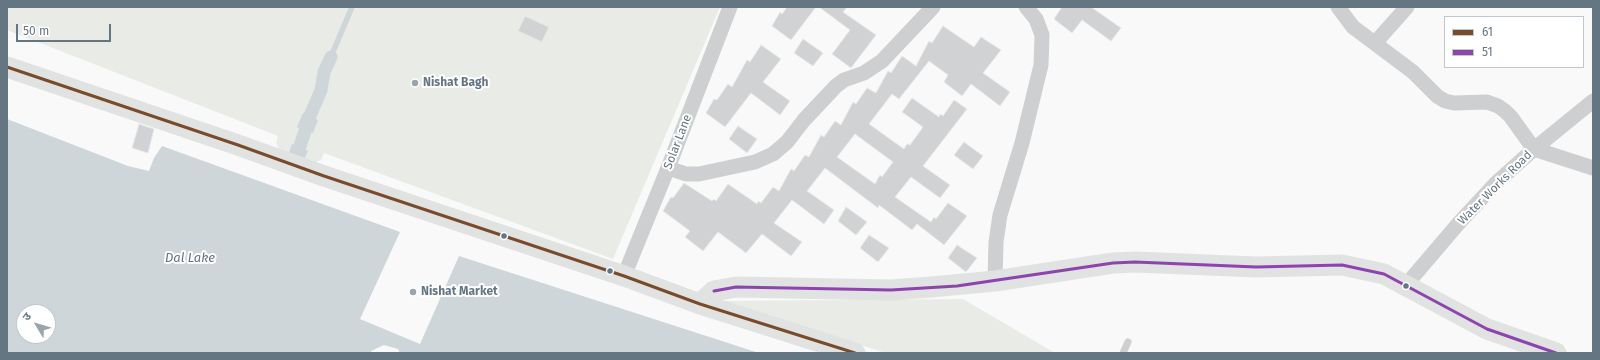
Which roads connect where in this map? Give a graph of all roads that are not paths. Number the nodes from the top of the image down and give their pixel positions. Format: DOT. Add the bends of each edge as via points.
graph roads {
  1 [pos="730,7"];
  2 [pos="933,7"];
  3 [pos="1026,7"];
  4 [pos="1338,7"];
  5 [pos="1407,7"];
  6 [pos="1375,43"];
  7 [pos="10,66"];
  8 [pos="1593,100"];
  9 [pos="1534,149"];
  10 [pos="668,168"];
  11 [pos="1593,168"];
  12 [pos="624,276"];
  13 [pos="995,281"];
  14 [pos="1406,285"];
  15 [pos="700,304"];
  16 [pos="1128,342"];
  17 [pos="855,353"];
  18 [pos="1123,353"];
  19 [pos="1556,353"];
  1 -- 10 [label="street, Solar Lane"];
  2 -- 10 [label="street" via="882,61 836,86 787,142 773,154 755,162 699,174 686,174"];
  3 -- 13 [label="street" via="1036,19 1042,35 1041,64 1022,143 1000,215"];
  4 -- 6 [label="street" via="1353,27"];
  5 -- 6 [label="street"];
  6 -- 9 [label="street" via="1445,101 1488,102 1505,111"];
  7 -- 12 [label="main road" via="324,176"];
  8 -- 9 [label="street, Water Works Road"];
  9 -- 11 [label="street"];
  9 -- 14 [label="street, Water Works Road" via="1458,224"];
  10 -- 12 [label="street, Solar Lane"];
  12 -- 15 [label="main road"];
  13 -- 14 [label="main road" via="1135,262 1256,267 1342,265 1384,274"];
  13 -- 15 [label="main road" via="891,290 736,287 714,291"];
  14 -- 19 [label="main road" via="1487,329"];
  15 -- 17 [label="main road"];
  16 -- 18 [label="lane"];
}
